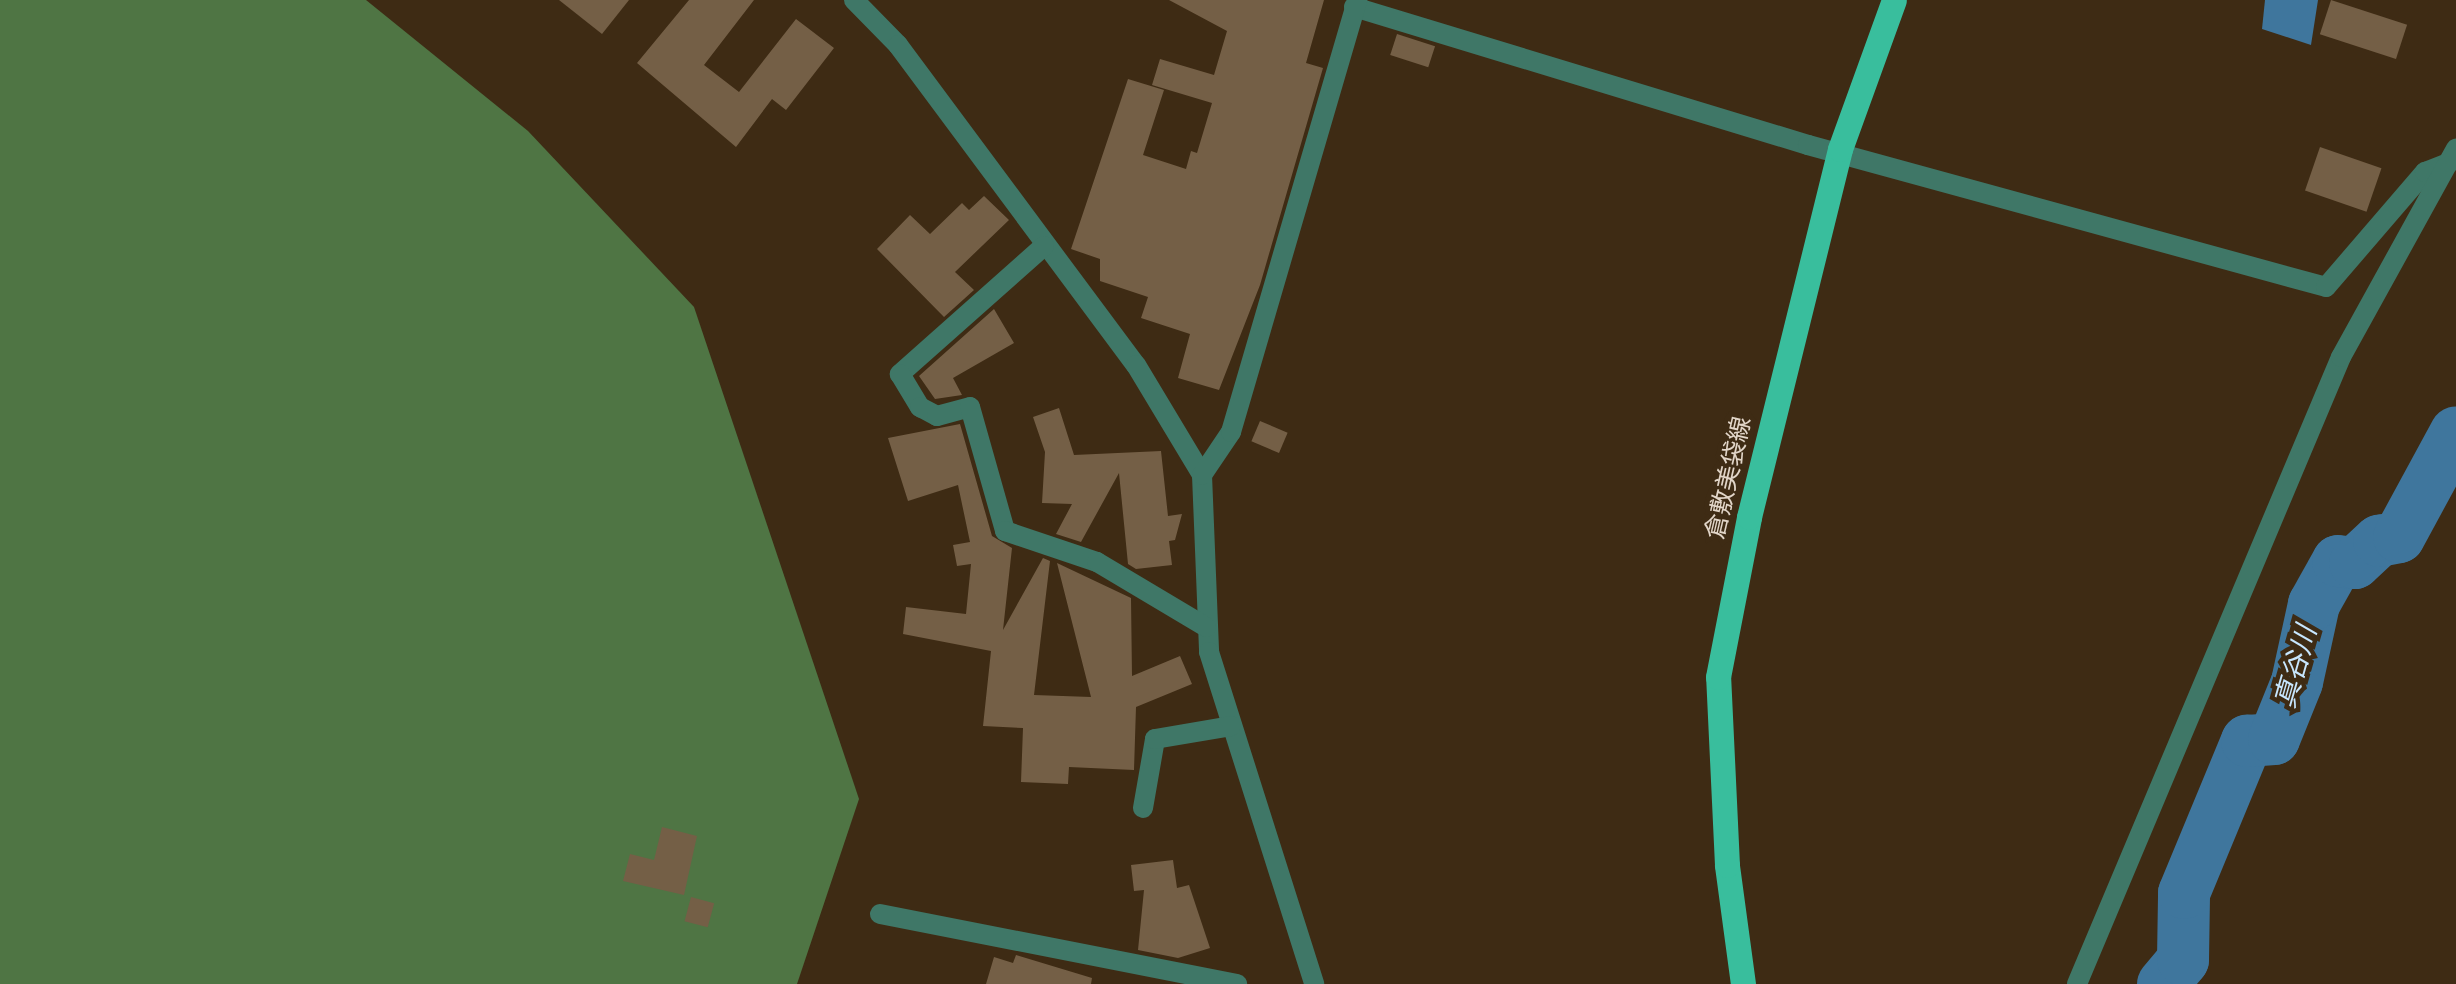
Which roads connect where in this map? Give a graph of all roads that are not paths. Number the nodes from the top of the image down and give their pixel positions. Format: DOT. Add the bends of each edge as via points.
graph roads {
  1 [pos="854,0"];
  2 [pos="1894,0"];
  3 [pos="1356,4"];
  4 [pos="1840,149"];
  5 [pos="2453,156"];
  6 [pos="1044,246"];
  7 [pos="1202,475"];
  8 [pos="1206,626"];
  9 [pos="1232,726"];
  10 [pos="1143,808"];
  11 [pos="880,914"];
  12 [pos="1237,984"];
  13 [pos="1314,984"];
  14 [pos="1742,984"];
  15 [pos="2078,984"];
  1 -- 6 [label="street" via="898,45"];
  2 -- 4 [label="main road, 倉敷美袋線"];
  3 -- 4 [label="street" via="1808,145"];
  3 -- 7 [label="street" via="1231,432"];
  4 -- 5 [label="street" via="2326,287 2424,172"];
  4 -- 14 [label="main road, 倉敷美袋線" via="1749,518 1718,677"];
  5 -- 15 [label="street" via="2341,357"];
  6 -- 7 [label="street" via="1136,366"];
  6 -- 8 [label="street" via="900,374 920,407 937,416 970,407 1005,530 1097,562"];
  7 -- 8 [label="street" via="1209,545"];
  8 -- 9 [label="street"];
  9 -- 10 [label="street" via="1154,739"];
  9 -- 13 [label="street"];
  11 -- 12 [label="street"];
}
